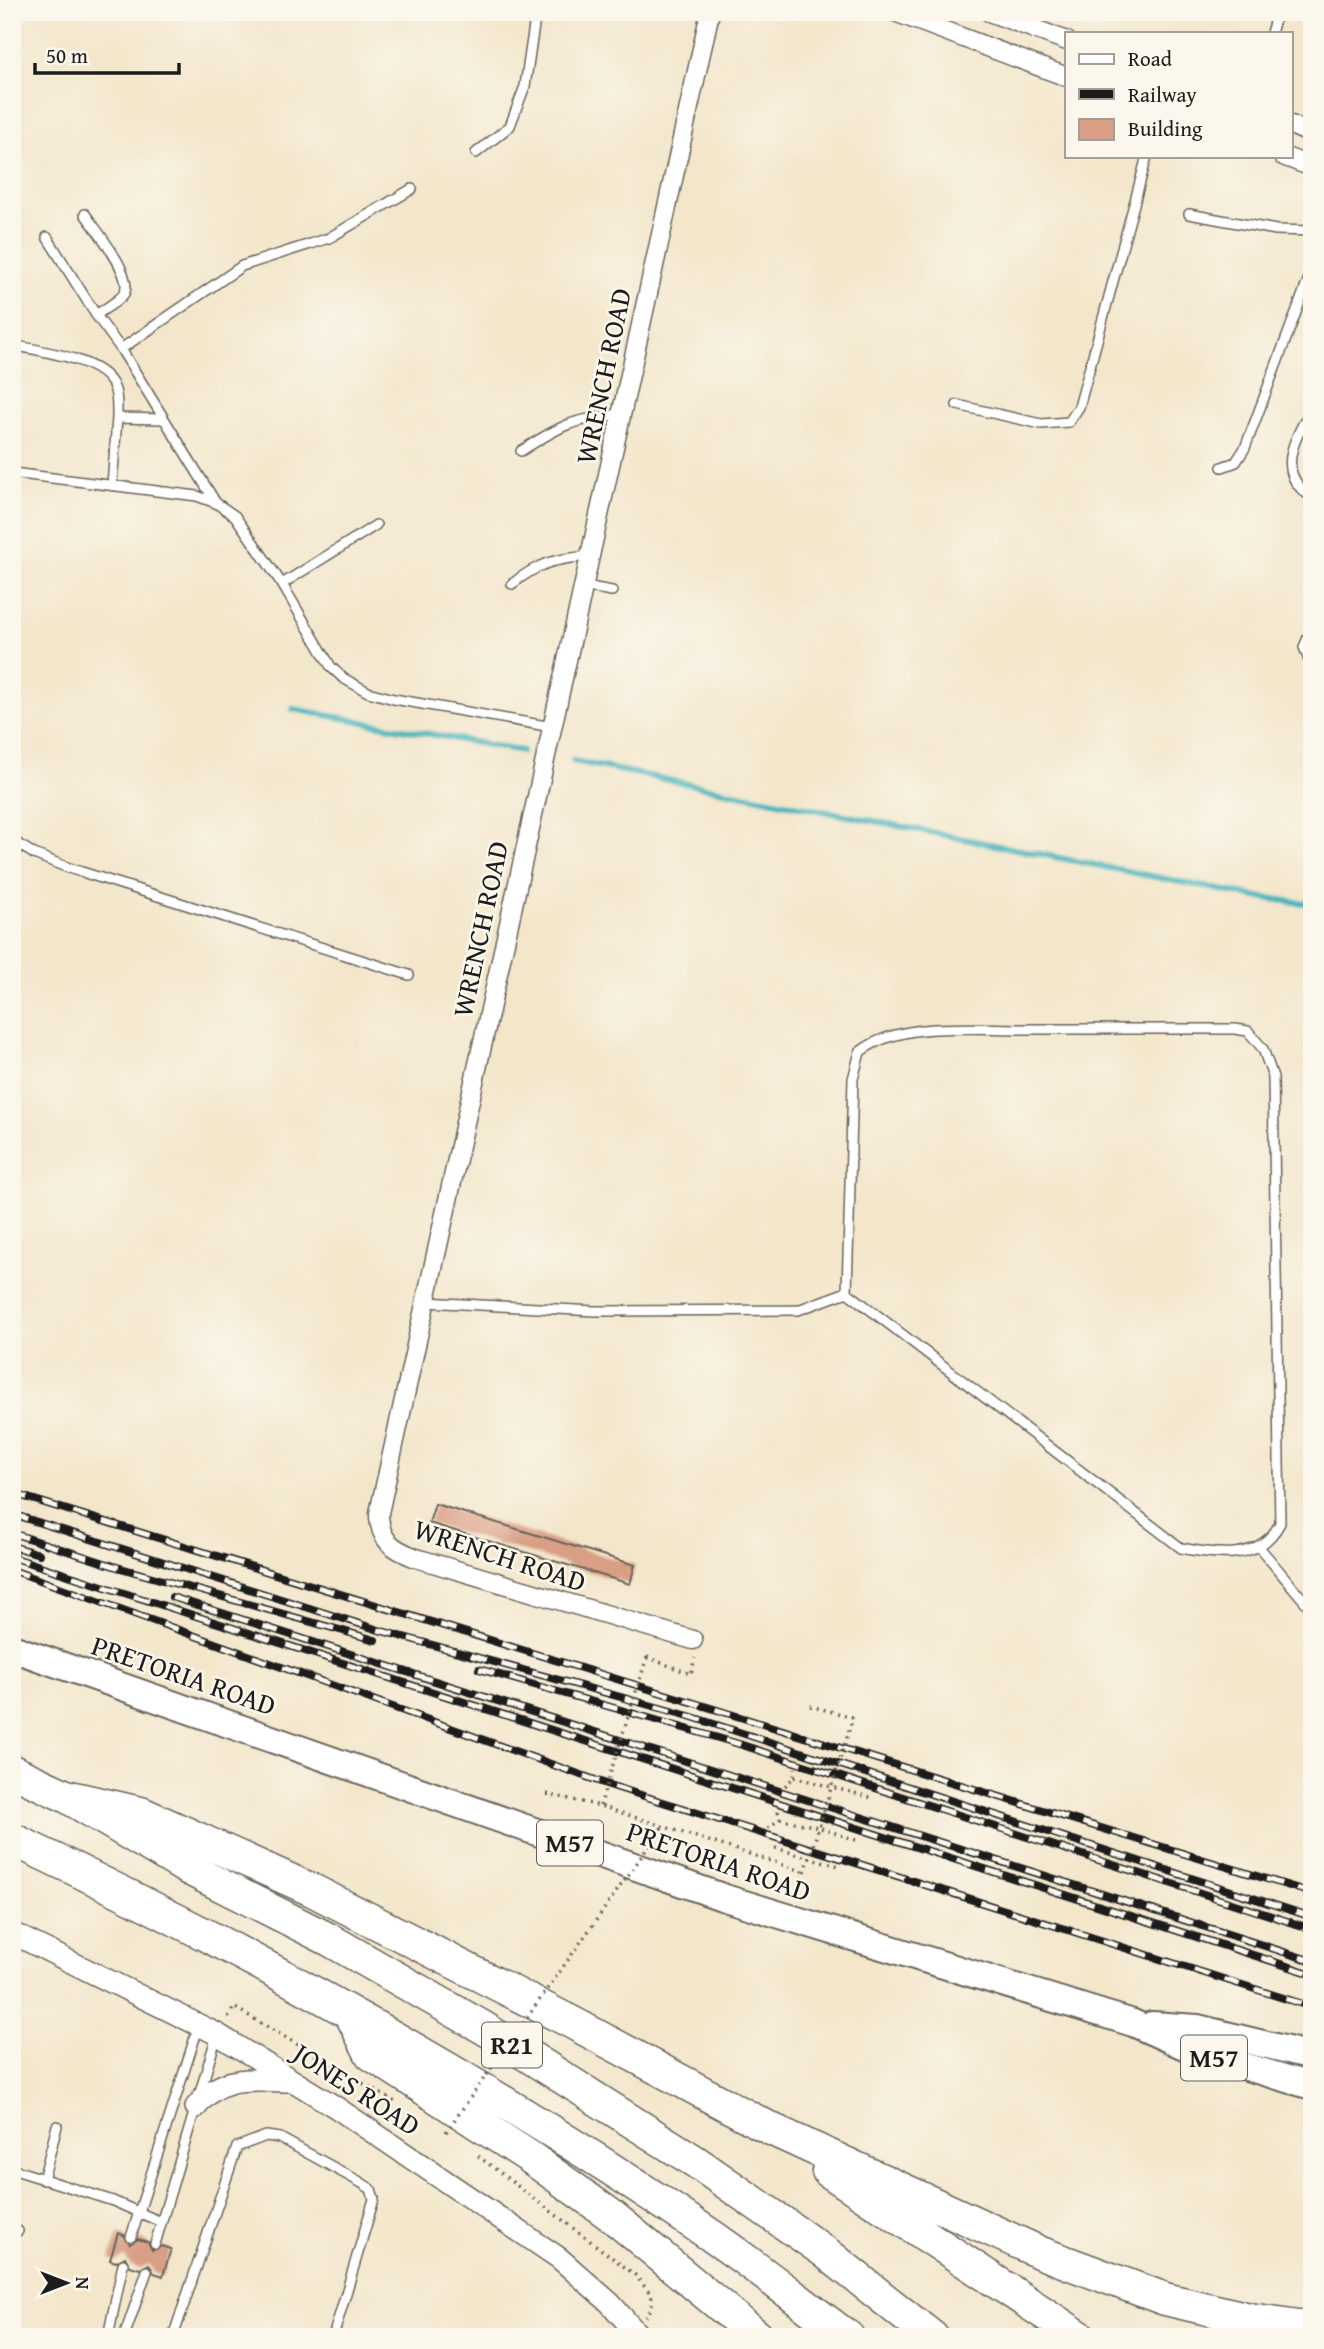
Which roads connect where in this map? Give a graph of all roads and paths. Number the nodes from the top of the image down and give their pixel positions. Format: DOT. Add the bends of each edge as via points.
graph roads {
  1 [pos="536,12"];
  2 [pos="710,12"];
  3 [pos="895,12"];
  4 [pos="989,12"];
  5 [pos="1278,12"];
  6 [pos="1271,32"];
  7 [pos="1065,40"];
  8 [pos="1065,76"];
  9 [pos="1292,125"];
  10 [pos="1312,134"];
  11 [pos="476,153"];
  12 [pos="1146,158"];
  13 [pos="1288,158"];
  14 [pos="1312,167"];
  15 [pos="412,189"];
  16 [pos="85,214"];
  17 [pos="1189,214"];
  18 [pos="1312,231"];
  19 [pos="47,237"];
  20 [pos="1312,270"];
  21 [pos="96,315"];
  22 [pos="12,345"];
  23 [pos="121,349"];
  24 [pos="957,405"];
  25 [pos="1312,409"];
  26 [pos="621,414"];
  27 [pos="117,418"];
  28 [pos="164,419"];
  29 [pos="521,451"];
  30 [pos="1222,467"];
  31 [pos="12,473"];
  32 [pos="112,486"];
  33 [pos="1312,497"];
  34 [pos="216,503"];
  35 [pos="376,525"];
  36 [pos="590,556"];
  37 [pos="282,584"];
  38 [pos="512,584"];
  39 [pos="583,586"];
  40 [pos="612,592"];
  41 [pos="1312,628"];
  42 [pos="1312,668"];
  43 [pos="552,727"];
  44 [pos="12,840"];
  45 [pos="409,975"];
  46 [pos="847,1292"];
  47 [pos="425,1302"];
  48 [pos="1259,1547"];
  49 [pos="1312,1610"];
  50 [pos="693,1640"];
  51 [pos="12,1648"];
  52 [pos="686,1672"];
  53 [pos="810,1706"];
  54 [pos="795,1768"];
  55 [pos="12,1771"];
  56 [pos="794,1777"];
  57 [pos="785,1786"];
  58 [pos="831,1786"];
  59 [pos="547,1794"];
  60 [pos="66,1796"];
  61 [pos="873,1798"];
  62 [pos="600,1806"];
  63 [pos="777,1808"];
  64 [pos="780,1819"];
  65 [pos="663,1826"];
  66 [pos="818,1827"];
  67 [pos="768,1828"];
  68 [pos="12,1839"];
  69 [pos="856,1840"];
  70 [pos="775,1848"];
  71 [pos="811,1856"];
  72 [pos="839,1866"];
  73 [pos="12,1933"];
  74 [pos="234,2007"];
  75 [pos="351,2015"];
  76 [pos="1133,2023"];
  77 [pos="208,2029"];
  78 [pos="1312,2056"];
  79 [pos="294,2081"];
  80 [pos="1312,2086"];
  81 [pos="399,2104"];
  82 [pos="196,2107"];
  83 [pos="434,2125"];
  84 [pos="57,2126"];
  85 [pos="771,2129"];
  86 [pos="446,2132"];
  87 [pos="457,2140"];
  88 [pos="468,2148"];
  89 [pos="12,2169"];
  90 [pos="43,2180"];
  91 [pos="138,2212"];
  92 [pos="161,2222"];
  93 [pos="131,2237"];
  94 [pos="155,2244"];
  95 [pos="123,2264"];
  96 [pos="147,2271"];
  97 [pos="1312,2328"];
  98 [pos="638,2334"];
  99 [pos="108,2337"];
  100 [pos="124,2337"];
  101 [pos="173,2337"];
  102 [pos="333,2337"];
  103 [pos="758,2337"];
  104 [pos="848,2337"];
  105 [pos="932,2337"];
  106 [pos="1080,2337"];
  1 -- 11 [label="lane" via="525,86 510,126"];
  2 -- 26 [label="street, WRENCH ROAD"];
  3 -- 8 [label="street"];
  4 -- 7 [label="street"];
  5 -- 6 [label="lane"];
  9 -- 10 [label="street"];
  12 -- 24 [label="lane" via="1079,407 1069,422 1041,424"];
  13 -- 14 [label="street"];
  15 -- 23 [label="lane" via="329,238 242,266"];
  16 -- 21 [label="lane" via="127,283 124,294"];
  17 -- 18 [label="lane" via="1276,230"];
  19 -- 21 [label="lane"];
  20 -- 30 [label="lane" via="1245,448 1236,462"];
  21 -- 23 [label="lane"];
  22 -- 27 [label="lane" via="93,366 107,376 116,392"];
  23 -- 28 [label="lane"];
  25 -- 33 [label="lane" via="1288,460 1290,476"];
  26 -- 29 [label="lane" via="577,419"];
  26 -- 36 [label="street, WRENCH ROAD"];
  27 -- 28 [label="lane"];
  27 -- 32 [label="lane"];
  28 -- 34 [label="lane"];
  31 -- 32 [label="lane"];
  32 -- 34 [label="lane" via="197,496"];
  34 -- 37 [label="lane" via="235,516"];
  35 -- 37 [label="lane"];
  36 -- 38 [label="lane" via="555,559 534,567"];
  36 -- 39 [label="street, WRENCH ROAD"];
  37 -- 43 [label="lane" via="331,667 368,692"];
  39 -- 40 [label="lane"];
  39 -- 43 [label="street, WRENCH ROAD"];
  41 -- 42 [label="lane" via="1304,648"];
  43 -- 47 [label="street, WRENCH ROAD"];
  44 -- 45 [label="lane" via="66,867"];
  46 -- 47 [label="lane" via="798,1310 595,1311"];
  46 -- 48 [label="lane" via="1181,1548 1225,1555"];
  46 -- 48 [label="lane" via="853,1079 860,1052 877,1040 900,1032 1248,1031 1263,1049 1273,1077 1280,1523"];
  47 -- 50 [label="street, WRENCH ROAD" via="379,1513 387,1543 416,1558"];
  48 -- 49 [label="lane"];
  51 -- 76 [label="main road, PRETORIA ROAD / M57" via="724,1898"];
  52 -- 62 [label="path, bridge" via="647,1657"];
  53 -- 58 [label="path, bridge" via="853,1717"];
  54 -- 56 [label="path"];
  55 -- 60 [label="highway, R21"];
  56 -- 57 [label="path"];
  56 -- 58 [label="path"];
  58 -- 61 [label="path"];
  58 -- 66 [label="path, bridge"];
  59 -- 62 [label="path"];
  60 -- 85 [label="highway" via="141,1813 312,1890"];
  60 -- 105 [label="highway, R21" via="185,1867 330,1940 484,2028 696,2162 825,2252"];
  62 -- 65 [label="path"];
  63 -- 64 [label="path"];
  64 -- 66 [label="path"];
  64 -- 67 [label="path"];
  65 -- 71 [label="path, bridge" via="805,1872"];
  65 -- 86 [label="path, bridge"];
  66 -- 69 [label="path"];
  66 -- 71 [label="path, bridge"];
  68 -- 75 [label="highway, R21" via="159,1908"];
  70 -- 71 [label="path"];
  71 -- 72 [label="path"];
  73 -- 77 [label="street, JONES ROAD"];
  74 -- 81 [label="path"];
  75 -- 103 [label="highway" via="371,2054 612,2216"];
  75 -- 104 [label="highway, R21" via="522,2114 693,2223"];
  76 -- 78 [label="main road, PRETORIA ROAD / M57" via="1198,2028"];
  76 -- 80 [label="main road, PRETORIA ROAD / M57" via="1202,2054"];
  77 -- 79 [label="street, JONES ROAD"];
  77 -- 82 [label="lane"];
  77 -- 91 [label="lane"];
  79 -- 82 [label="street" via="228,2082 212,2089"];
  79 -- 98 [label="street, JONES ROAD" via="526,2234 585,2279"];
  82 -- 92 [label="lane"];
  83 -- 86 [label="path"];
  84 -- 90 [label="lane"];
  85 -- 97 [label="highway" via="1077,2269 1166,2299"];
  85 -- 106 [label="highway" via="834,2176"];
  86 -- 87 [label="path"];
  88 -- 98 [label="path" via="635,2275 653,2300"];
  89 -- 90 [label="lane"];
  90 -- 91 [label="lane"];
  91 -- 92 [label="lane"];
  91 -- 93 [label="lane"];
  92 -- 94 [label="lane"];
  95 -- 99 [label="lane"];
  96 -- 100 [label="lane"];
  101 -- 102 [label="lane" via="237,2147 266,2136 280,2138 371,2189 374,2199"];
}
